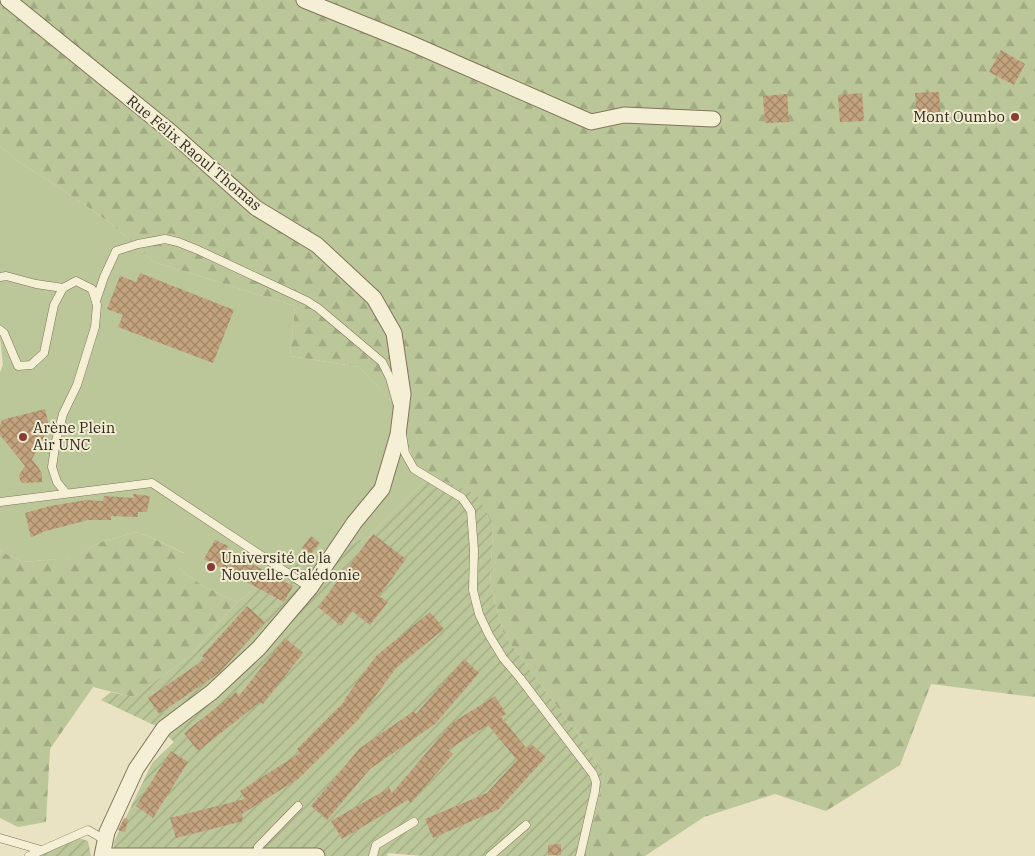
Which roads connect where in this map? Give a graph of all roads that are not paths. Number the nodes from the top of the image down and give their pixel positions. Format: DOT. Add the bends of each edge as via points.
graph roads {
  1 [pos="8,0"];
  2 [pos="304,0"];
  3 [pos="713,119"];
  4 [pos="0,277"];
  5 [pos="63,288"];
  6 [pos="96,301"];
  7 [pos="0,330"];
  8 [pos="401,418"];
  9 [pos="66,493"];
  10 [pos="0,502"];
  11 [pos="310,588"];
  12 [pos="298,806"];
  13 [pos="414,822"];
  14 [pos="526,825"];
  15 [pos="0,838"];
  16 [pos="105,840"];
  17 [pos="41,850"];
  18 [pos="258,855"];
  19 [pos="29,856"];
  20 [pos="103,856"];
  21 [pos="317,856"];
  22 [pos="373,856"];
  23 [pos="490,856"];
  24 [pos="580,856"];
  1 -- 8 [label="street, Rue Félix Raoul Thomas" via="171,132 256,208 317,245 374,298 394,333 403,394"];
  2 -- 3 [label="street" via="590,122 624,115"];
  4 -- 5 [label="lane"];
  5 -- 6 [label="lane" via="76,281 92,289"];
  5 -- 7 [label="lane" via="54,305 44,354 31,365 18,366"];
  6 -- 8 [label="lane" via="116,250 165,239 198,250 306,301 354,338 382,362 395,392"];
  6 -- 9 [label="lane" via="95,328 56,441 52,467 57,482"];
  8 -- 11 [label="street, Rue Félix Raoul Thomas" via="382,489 354,523"];
  8 -- 24 [label="lane" via="405,454 414,469 462,498 471,511 473,590 488,635 593,774 596,782"];
  9 -- 10 [label="lane"];
  9 -- 11 [label="lane" via="152,483"];
  11 -- 16 [label="street, Rue Félix Raoul Thomas" via="259,648 212,692 164,728 136,769"];
  12 -- 18 [label="lane" via="258,847"];
  13 -- 22 [label="lane" via="376,846"];
  14 -- 23 [label="lane"];
  15 -- 17 [label="lane"];
  16 -- 17 [label="lane" via="88,830"];
  16 -- 20 [label="street, Rue Félix Raoul Thomas"];
  17 -- 19 [label="lane"];
  18 -- 20 [label="street"];
  18 -- 21 [label="street"];
}
